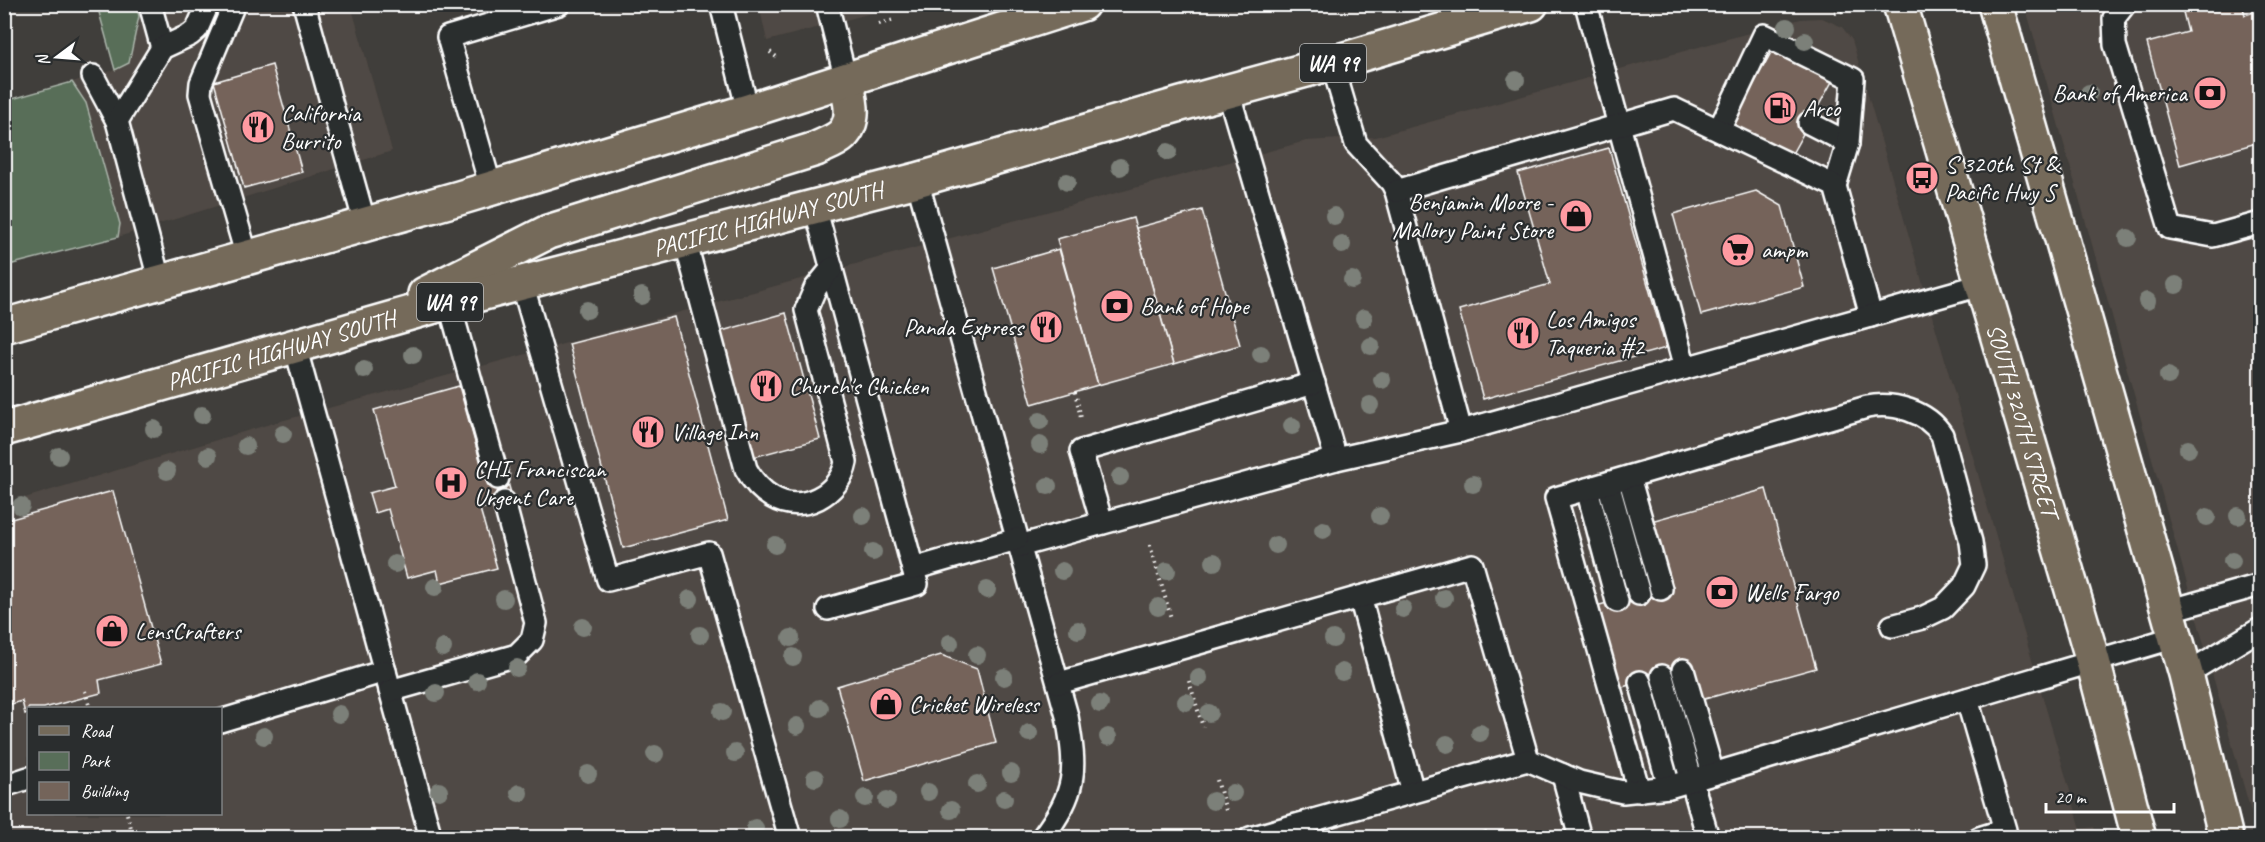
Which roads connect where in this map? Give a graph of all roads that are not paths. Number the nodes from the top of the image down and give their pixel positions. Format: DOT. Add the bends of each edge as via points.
graph roads {
  1 [pos="150,4"];
  2 [pos="208,4"];
  3 [pos="234,4"];
  4 [pos="304,4"];
  5 [pos="559,4"];
  6 [pos="721,4"];
  7 [pos="827,4"];
  8 [pos="1082,4"];
  9 [pos="1531,4"];
  10 [pos="1586,4"];
  11 [pos="1900,4"];
  12 [pos="1995,4"];
  13 [pos="2125,4"];
  14 [pos="1050,9"];
  15 [pos="162,48"];
  16 [pos="1332,63"];
  17 [pos="93,76"];
  18 [pos="846,80"];
  19 [pos="1228,91"];
  20 [pos="748,111"];
  21 [pos="117,121"];
  22 [pos="1809,123"];
  23 [pos="1619,126"];
  24 [pos="1719,130"];
  25 [pos="1848,143"];
  26 [pos="918,180"];
  27 [pos="1835,186"];
  28 [pos="491,188"];
  29 [pos="1396,191"];
  30 [pos="815,207"];
  31 [pos="2260,223"];
  32 [pos="365,224"];
  33 [pos="685,240"];
  34 [pos="247,257"];
  35 [pos="832,268"];
  36 [pos="160,283"];
  37 [pos="522,283"];
  38 [pos="1981,285"];
  39 [pos="449,302"];
  40 [pos="1871,316"];
  41 [pos="4,326"];
  42 [pos="362,326"];
  43 [pos="295,346"];
  44 [pos="1685,368"];
  45 [pos="1314,383"];
  46 [pos="4,429"];
  47 [pos="1461,431"];
  48 [pos="1336,459"];
  49 [pos="1629,477"];
  50 [pos="498,478"];
  51 [pos="1608,483"];
  52 [pos="1587,489"];
  53 [pos="504,502"];
  54 [pos="1102,523"];
  55 [pos="1018,542"];
  56 [pos="913,568"];
  57 [pos="2260,585"];
  58 [pos="1661,589"];
  59 [pos="1639,594"];
  60 [pos="1360,597"];
  61 [pos="1617,601"];
  62 [pos="828,609"];
  63 [pos="2172,624"];
  64 [pos="1892,626"];
  65 [pos="2260,628"];
  66 [pos="2094,661"];
  67 [pos="1683,670"];
  68 [pos="2186,674"];
  69 [pos="1662,676"];
  70 [pos="387,681"];
  71 [pos="1640,682"];
  72 [pos="1059,683"];
  73 [pos="1967,699"];
  74 [pos="222,721"];
  75 [pos="1528,760"];
  76 [pos="1713,774"];
  77 [pos="1563,775"];
  78 [pos="27,778"];
  79 [pos="1692,781"];
  80 [pos="4,786"];
  81 [pos="1669,787"];
  82 [pos="1639,791"];
  83 [pos="1413,792"];
  84 [pos="430,837"];
  85 [pos="790,837"];
  86 [pos="1042,837"];
  87 [pos="1250,837"];
  88 [pos="1580,837"];
  89 [pos="1708,837"];
  90 [pos="1979,837"];
  91 [pos="2139,837"];
  92 [pos="2226,837"];
  1 -- 15 [label="lane"];
  2 -- 15 [label="lane" via="190,35"];
  3 -- 34 [label="lane" via="200,94"];
  4 -- 32 [label="lane"];
  5 -- 28 [label="lane" via="448,37"];
  6 -- 20 [label="lane"];
  7 -- 18 [label="lane"];
  8 -- 14 [label="main road"];
  9 -- 16 [label="main road, PACIFIC HIGHWAY SOUTH / WA 99"];
  10 -- 23 [label="lane"];
  11 -- 38 [label="main road, SOUTH 320TH STREET"];
  12 -- 63 [label="main road"];
  13 -- 31 [label="lane" via="2114,18 2115,45 2170,228 2213,236"];
  14 -- 18 [label="main road"];
  15 -- 21 [label="lane"];
  16 -- 19 [label="main road, PACIFIC HIGHWAY SOUTH / WA 99"];
  16 -- 29 [label="lane" via="1356,144"];
  17 -- 21 [label="lane"];
  18 -- 20 [label="main road"];
  18 -- 42 [label="main road" via="852,106 850,121 841,136 816,149 548,232"];
  19 -- 26 [label="main road, PACIFIC HIGHWAY SOUTH / WA 99"];
  19 -- 45 [label="lane"];
  20 -- 28 [label="main road"];
  21 -- 36 [label="lane"];
  22 -- 25 [label="lane"];
  23 -- 24 [label="lane" via="1674,109"];
  23 -- 29 [label="lane"];
  23 -- 44 [label="lane"];
  24 -- 25 [label="lane" via="1745,89 1764,35 1853,79"];
  24 -- 27 [label="lane"];
  25 -- 27 [label="lane"];
  26 -- 30 [label="main road, PACIFIC HIGHWAY SOUTH / WA 99"];
  26 -- 55 [label="lane"];
  27 -- 40 [label="lane"];
  28 -- 32 [label="main road"];
  29 -- 47 [label="lane"];
  30 -- 33 [label="main road, PACIFIC HIGHWAY SOUTH / WA 99"];
  30 -- 35 [label="lane"];
  32 -- 34 [label="main road"];
  33 -- 35 [label="lane" via="746,469 753,481 781,501 803,503 824,496 844,473 846,462 806,310 815,289"];
  33 -- 37 [label="main road, PACIFIC HIGHWAY SOUTH / WA 99"];
  34 -- 36 [label="main road"];
  35 -- 56 [label="lane"];
  36 -- 41 [label="main road"];
  37 -- 39 [label="main road, PACIFIC HIGHWAY SOUTH / WA 99"];
  37 -- 85 [label="lane" via="608,580 709,553"];
  38 -- 40 [label="lane"];
  38 -- 66 [label="main road, SOUTH 320TH STREET"];
  39 -- 42 [label="main road, PACIFIC HIGHWAY SOUTH / WA 99"];
  39 -- 50 [label="lane"];
  40 -- 44 [label="lane"];
  42 -- 43 [label="main road, PACIFIC HIGHWAY SOUTH / WA 99"];
  43 -- 46 [label="main road, PACIFIC HIGHWAY SOUTH / WA 99"];
  43 -- 70 [label="lane"];
  44 -- 47 [label="lane"];
  45 -- 48 [label="lane"];
  45 -- 54 [label="lane" via="1081,451"];
  47 -- 48 [label="lane"];
  48 -- 54 [label="lane"];
  49 -- 51 [label="lane"];
  49 -- 58 [label="lane"];
  49 -- 64 [label="lane" via="1881,404 1906,409 1931,422 1942,435 1974,565 1964,586 1943,608"];
  51 -- 52 [label="lane"];
  51 -- 59 [label="lane"];
  52 -- 61 [label="lane"];
  52 -- 82 [label="lane" via="1556,498"];
  53 -- 70 [label="lane" via="536,622 532,640 517,655"];
  54 -- 55 [label="lane"];
  55 -- 56 [label="lane"];
  55 -- 72 [label="lane"];
  56 -- 62 [label="lane" via="917,584"];
  57 -- 63 [label="lane"];
  60 -- 72 [label="lane"];
  60 -- 75 [label="lane" via="1472,565"];
  60 -- 83 [label="lane"];
  63 -- 66 [label="lane"];
  63 -- 68 [label="main road"];
  65 -- 68 [label="lane"];
  66 -- 73 [label="lane"];
  66 -- 91 [label="main road, SOUTH 320TH STREET"];
  67 -- 76 [label="lane"];
  68 -- 92 [label="main road"];
  69 -- 79 [label="lane"];
  70 -- 74 [label="lane"];
  70 -- 84 [label="lane"];
  71 -- 81 [label="lane"];
  72 -- 86 [label="lane" via="1073,747 1071,787 1058,817"];
  73 -- 76 [label="lane"];
  73 -- 90 [label="lane" via="2005,830"];
  75 -- 77 [label="lane"];
  75 -- 83 [label="lane"];
  76 -- 79 [label="lane"];
  77 -- 82 [label="lane" via="1623,792"];
  77 -- 88 [label="lane"];
  78 -- 80 [label="lane"];
  79 -- 81 [label="lane"];
  79 -- 89 [label="lane"];
  81 -- 82 [label="lane"];
  83 -- 87 [label="lane"];
}
